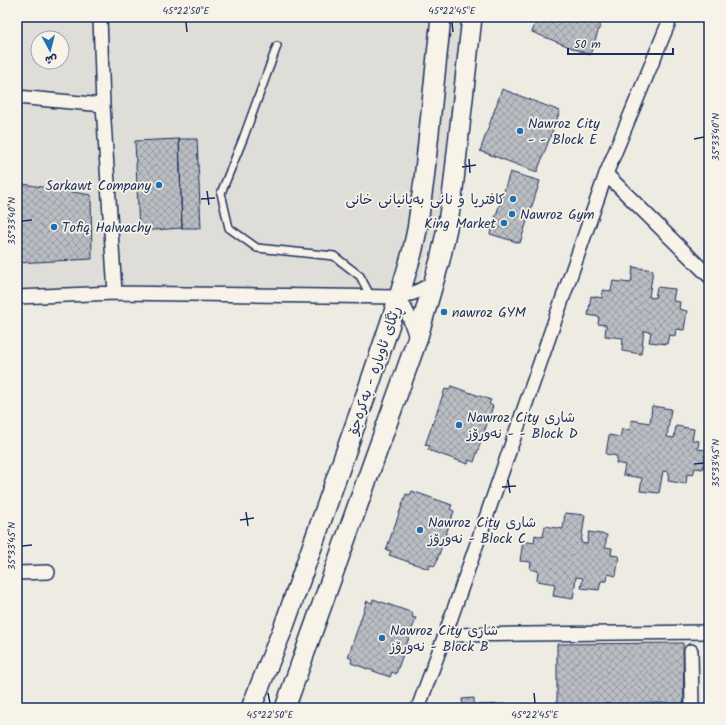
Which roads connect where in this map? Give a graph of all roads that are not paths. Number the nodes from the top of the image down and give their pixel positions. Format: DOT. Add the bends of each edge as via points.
graph roads {
  1 [pos="100,17"];
  2 [pos="440,17"];
  3 [pos="472,17"];
  4 [pos="671,17"];
  5 [pos="277,46"];
  6 [pos="17,97"];
  7 [pos="103,106"];
  8 [pos="606,174"];
  9 [pos="412,253"];
  10 [pos="440,260"];
  11 [pos="709,276"];
  12 [pos="434,283"];
  13 [pos="115,293"];
  14 [pos="17,297"];
  15 [pos="371,297"];
  16 [pos="399,297"];
  17 [pos="383,344"];
  18 [pos="414,348"];
  19 [pos="48,572"];
  20 [pos="17,573"];
  21 [pos="709,632"];
  22 [pos="445,634"];
  23 [pos="691,651"];
  24 [pos="251,708"];
  25 [pos="285,708"];
  26 [pos="418,708"];
  27 [pos="692,708"];
  1 -- 7 [label="street"];
  2 -- 9 [label="main road, ڕێگای ئاوبارە - بەکرەجۆ" via="424,180"];
  3 -- 10 [label="main road" via="453,189"];
  4 -- 8 [label="street"];
  5 -- 15 [label="lane" via="221,193 228,228 257,248 334,256 360,276"];
  6 -- 7 [label="street"];
  7 -- 13 [label="street"];
  8 -- 11 [label="street"];
  8 -- 22 [label="street"];
  9 -- 10 [label="main road" via="425,261"];
  9 -- 16 [label="main road, ڕێگای ئاوبارە - بەکرەجۆ"];
  10 -- 12 [label="main road"];
  12 -- 16 [label="street"];
  12 -- 18 [label="main road"];
  13 -- 14 [label="street"];
  13 -- 15 [label="street"];
  15 -- 16 [label="street"];
  16 -- 17 [label="main road, ڕێگای ئاوبارە - بەکرەجۆ"];
  16 -- 18 [label="street" via="408,314"];
  17 -- 18 [label="main road"];
  17 -- 24 [label="main road, ڕێگای ئاوبارە - بەکرەجۆ" via="284,626"];
  18 -- 25 [label="main road"];
  19 -- 20 [label="street"];
  21 -- 22 [label="street"];
  22 -- 26 [label="street"];
  23 -- 27 [label="street"];
}
